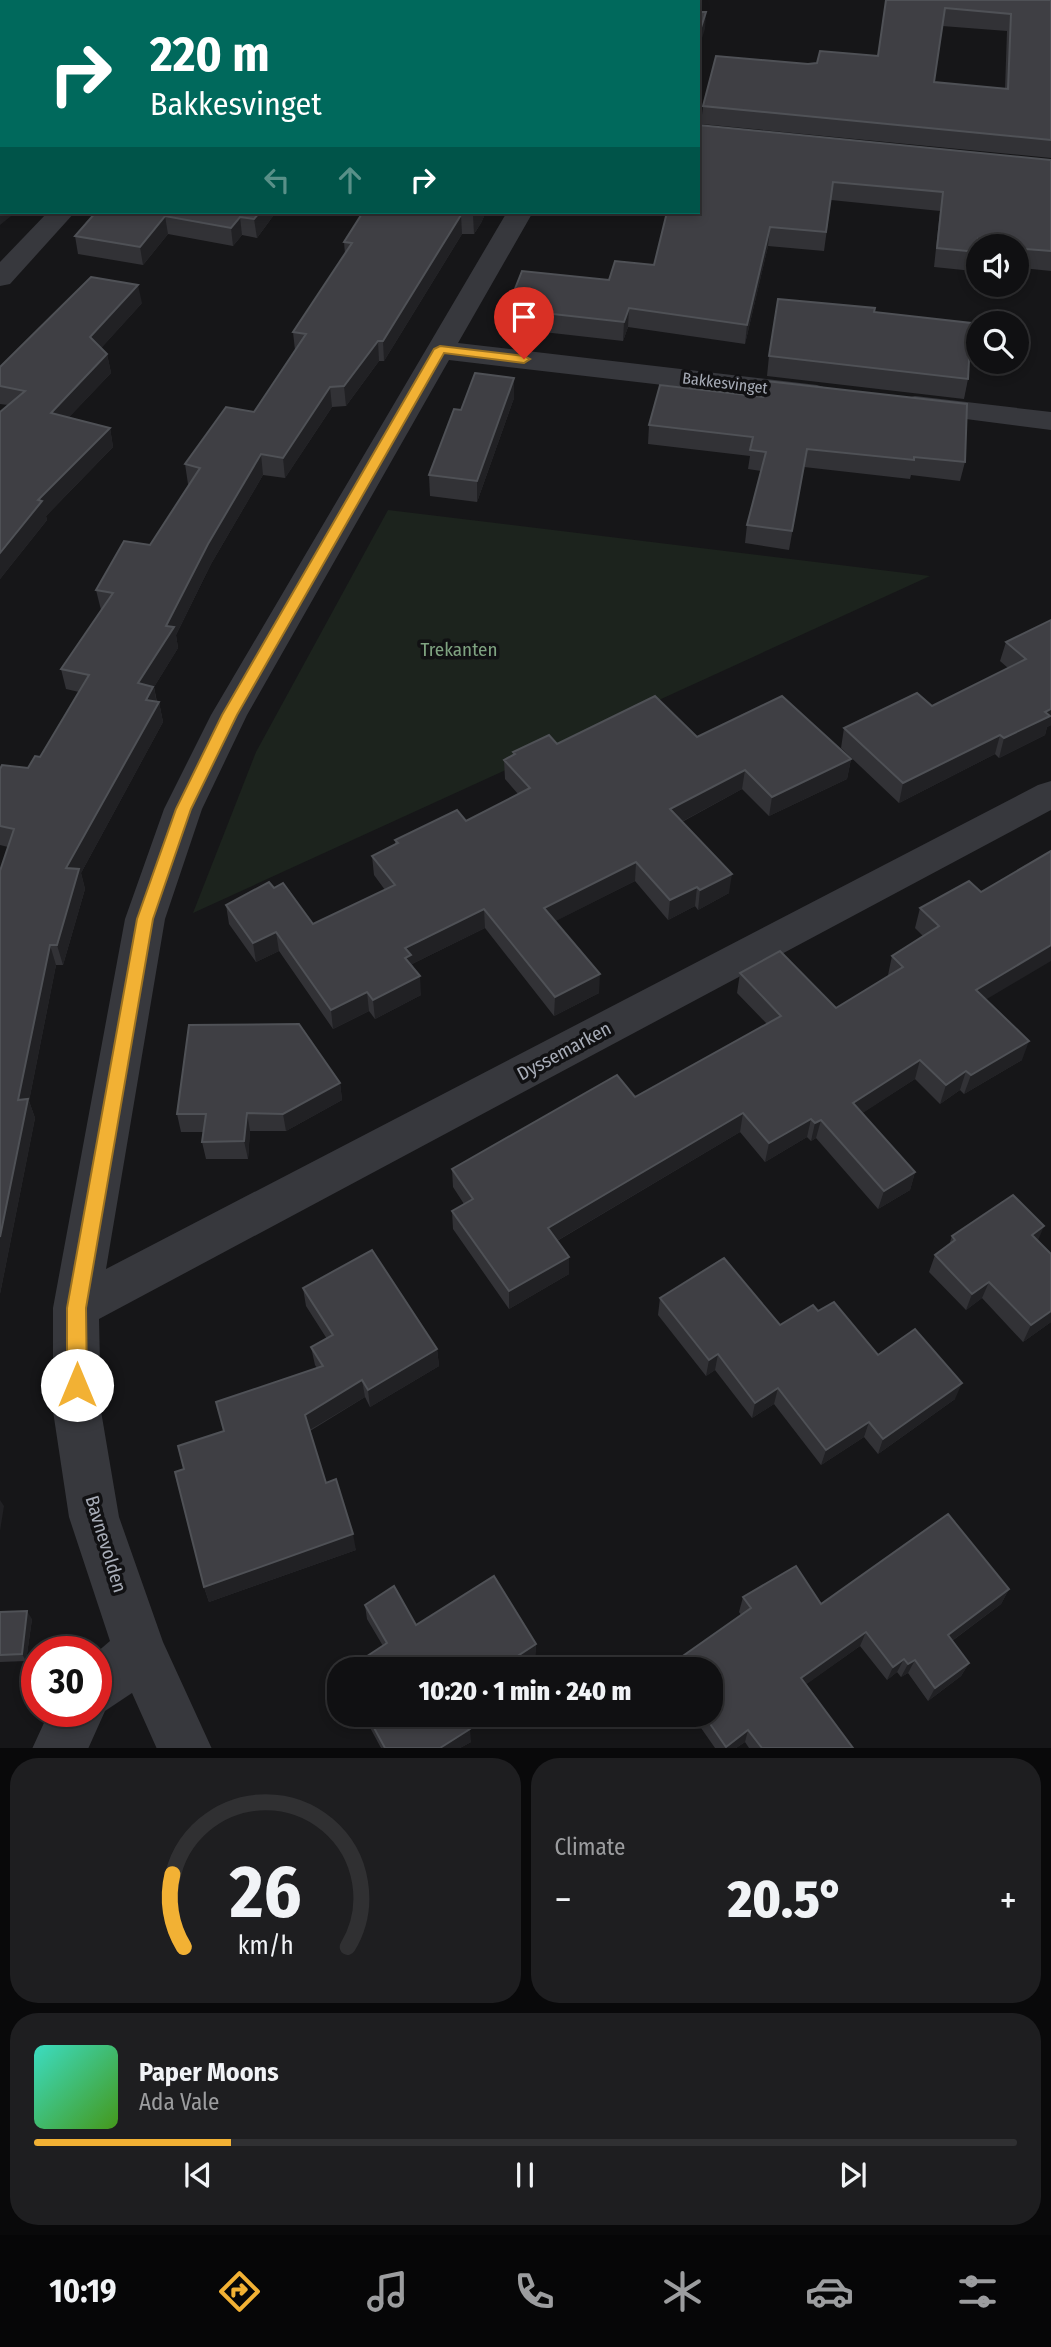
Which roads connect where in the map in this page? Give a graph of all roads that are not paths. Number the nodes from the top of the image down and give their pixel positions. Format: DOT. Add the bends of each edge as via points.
graph roads {
  1 [pos="102,0"];
  2 [pos="135,0"];
  3 [pos="60,214"];
  4 [pos="519,214"];
  5 [pos="0,278"];
  6 [pos="440,349"];
  7 [pos="843,397"];
  8 [pos="884,402"];
  9 [pos="1051,421"];
  10 [pos="1051,794"];
  11 [pos="76,1308"];
  12 [pos="141,1651"];
  13 [pos="112,1675"];
  14 [pos="70,1727"];
  15 [pos="59,1748"];
  16 [pos="185,1748"];
  1 -- 2 [label="lane"];
  3 -- 5 [label="street"];
  4 -- 6 [label="street, Bavnevolden"];
  6 -- 7 [label="street, Bakkesvinget"];
  6 -- 11 [label="street, Bavnevolden" via="229,715 183,809 145,919"];
  8 -- 9 [label="street"];
  10 -- 11 [label="street, Dyssemarken"];
  11 -- 12 [label="street, Bavnevolden" via="77,1411 94,1517"];
  12 -- 13 [label="street"];
  12 -- 16 [label="street, Bavnevolden"];
  14 -- 15 [label="street"];
}
